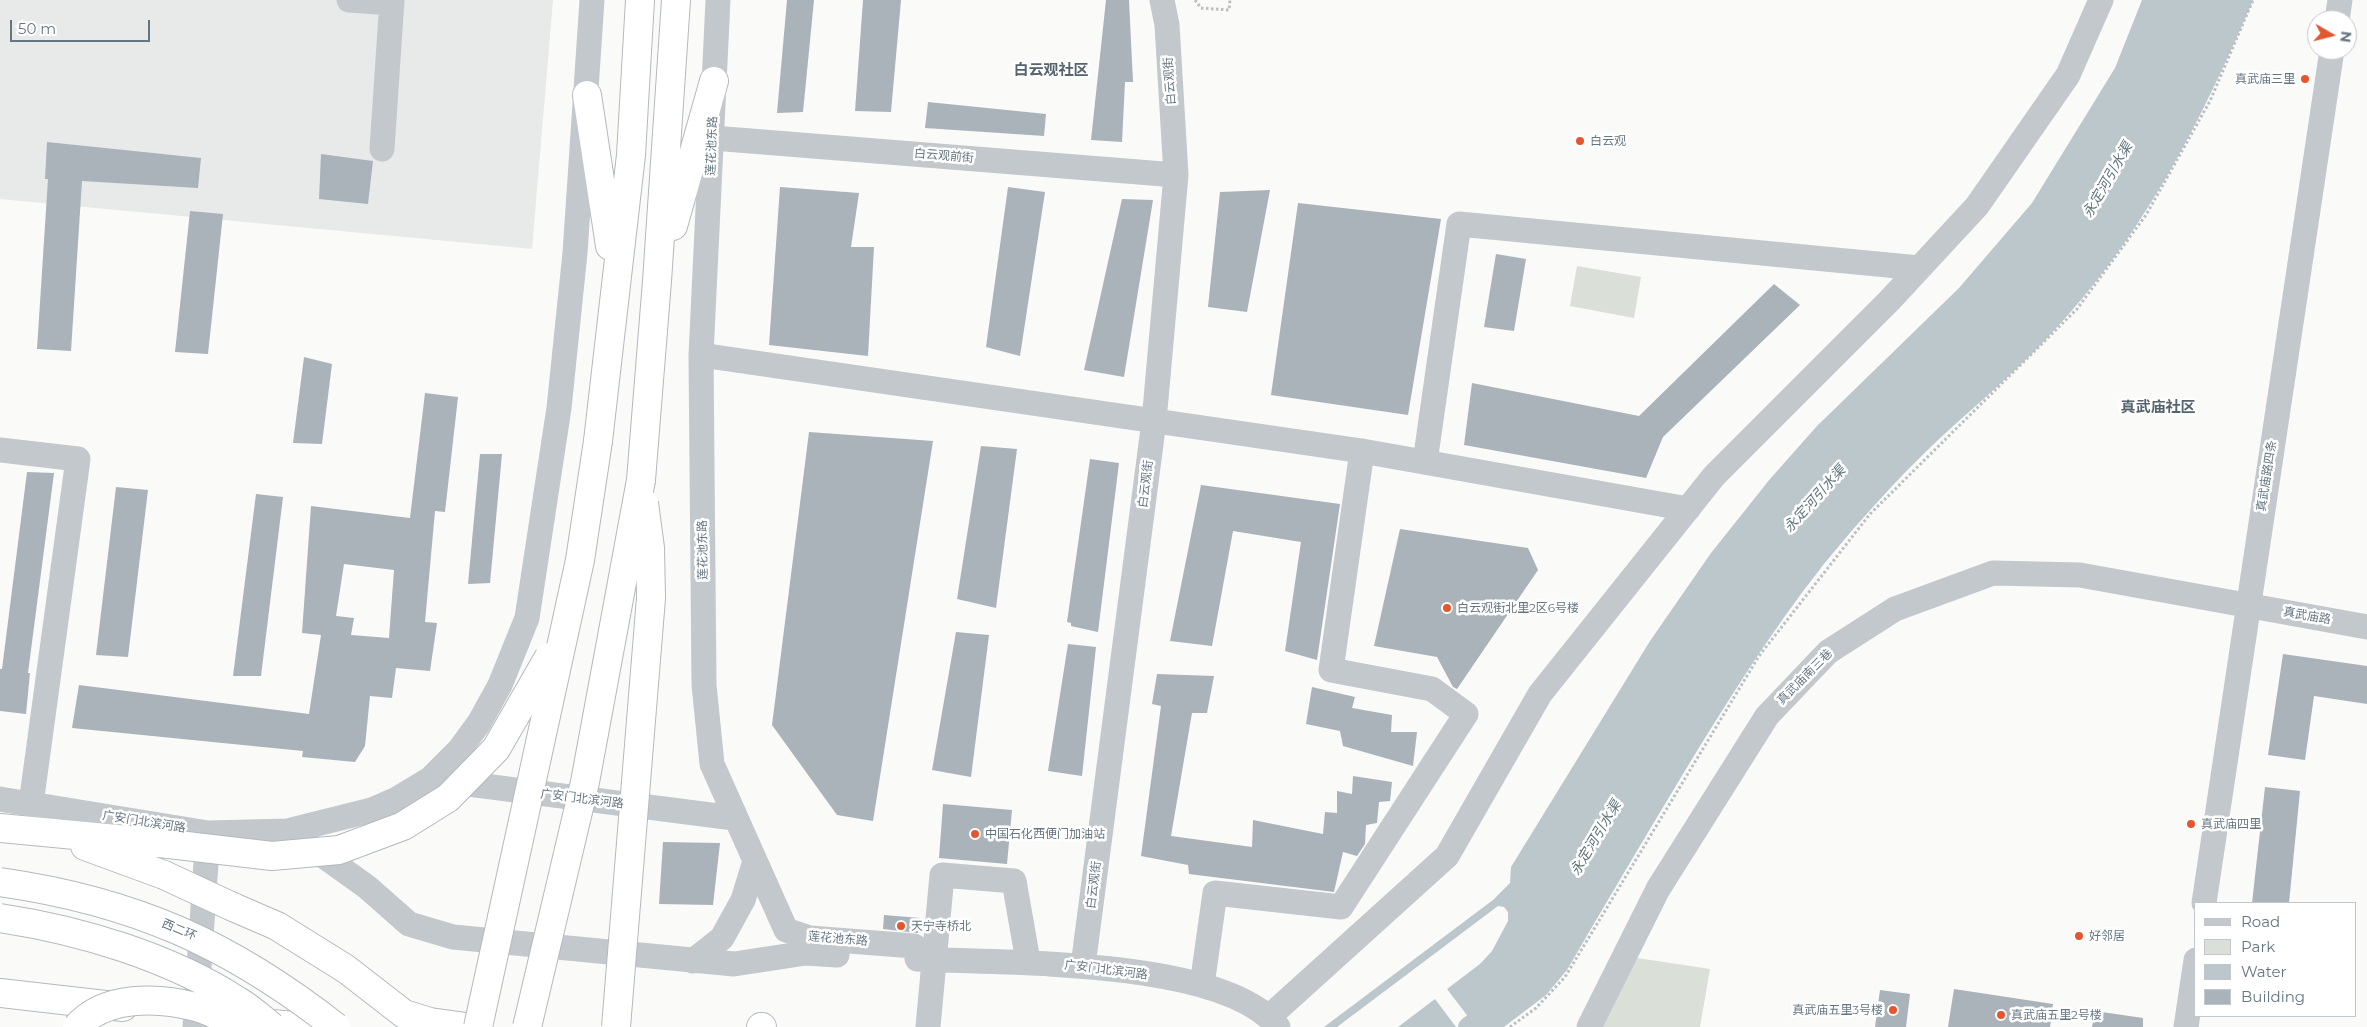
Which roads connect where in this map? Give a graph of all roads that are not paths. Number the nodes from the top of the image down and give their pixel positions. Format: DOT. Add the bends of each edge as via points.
graph roads {
  1 [pos="349,0"];
  2 [pos="592,0"];
  3 [pos="640,0"];
  4 [pos="676,0"];
  5 [pos="718,0"];
  6 [pos="1162,0"];
  7 [pos="2101,0"];
  8 [pos="392,2"];
  9 [pos="2330,60"];
  10 [pos="714,81"];
  11 [pos="587,94"];
  12 [pos="713,138"];
  13 [pos="382,149"];
  14 [pos="1176,175"];
  15 [pos="1919,268"];
  16 [pos="657,281"];
  17 [pos="615,282"];
  18 [pos="701,355"];
  19 [pos="1154,421"];
  20 [pos="0,450"];
  21 [pos="1362,451"];
  22 [pos="1425,462"];
  23 [pos="641,480"];
  24 [pos="1688,509"];
  25 [pos="2247,606"];
  26 [pos="2367,627"];
  27 [pos="561,637"];
  28 [pos="430,779"];
  29 [pos="0,799"];
  30 [pos="31,804"];
  31 [pos="372,810"];
  32 [pos="734,818"];
  33 [pos="0,828"];
  34 [pos="288,831"];
  35 [pos="48,832"];
  36 [pos="208,833"];
  37 [pos="755,861"];
  38 [pos="0,882"];
  39 [pos="367,887"];
  40 [pos="2204,902"];
  41 [pos="0,918"];
  42 [pos="934,960"];
  43 [pos="693,961"];
  44 [pos="1028,961"];
  45 [pos="1083,966"];
  46 [pos="2194,973"];
  47 [pos="1202,985"];
  48 [pos="0,993"];
  49 [pos="1274,1022"];
  50 [pos="202,1023"];
  51 [pos="76,1027"];
  52 [pos="242,1027"];
  53 [pos="272,1027"];
  54 [pos="307,1027"];
  55 [pos="336,1027"];
  56 [pos="466,1027"];
  57 [pos="478,1027"];
  58 [pos="527,1027"];
  59 [pos="616,1027"];
  60 [pos="928,1027"];
  61 [pos="1589,1027"];
  62 [pos="2186,1027"];
  1 -- 8 [label="street"];
  2 -- 11 [label="street"];
  3 -- 17 [label="highway" via="631,155"];
  4 -- 16 [label="highway"];
  5 -- 10 [label="street, 莲花池东路"];
  6 -- 14 [label="street, 白云观街"];
  7 -- 15 [label="street" via="2068,75 1977,206"];
  8 -- 13 [label="street"];
  9 -- 25 [label="street, 真武庙路四条"];
  10 -- 12 [label="street, 莲花池东路"];
  10 -- 16 [label="highway"];
  11 -- 17 [label="highway"];
  11 -- 28 [label="street, 广安门北滨河路" via="559,408 527,618 500,685 479,723 460,749"];
  12 -- 14 [label="street, 白云观前街"];
  12 -- 18 [label="street, 莲花池东路"];
  14 -- 19 [label="street, 白云观街"];
  15 -- 22 [label="street" via="1459,224"];
  15 -- 24 [label="street" via="1714,476"];
  16 -- 23 [label="highway"];
  17 -- 27 [label="highway, bridge" via="598,441 580,560"];
  18 -- 19 [label="street"];
  18 -- 32 [label="street, 莲花池东路" via="704,685 712,764"];
  19 -- 21 [label="street"];
  19 -- 45 [label="street, 白云观街"];
  20 -- 30 [label="street" via="78,458"];
  21 -- 22 [label="street"];
  21 -- 47 [label="street" via="1331,670 1432,689 1466,714 1341,907 1215,893"];
  22 -- 24 [label="street"];
  23 -- 58 [label="highway, bridge" via="584,782"];
  23 -- 59 [label="highway, bridge" via="650,548 651,598"];
  24 -- 49 [label="street" via="1540,694 1447,856"];
  25 -- 26 [label="street, 真武庙路"];
  25 -- 40 [label="street, 真武庙路四条"];
  25 -- 61 [label="street, 真武庙南三巷" via="2080,575 1993,573 1895,609 1828,652 1767,716 1658,889"];
  27 -- 35 [label="highway, bridge" via="496,749 448,798 403,826 339,850 272,856"];
  27 -- 57 [label="highway, bridge"];
  28 -- 31 [label="street, 广安门北滨河路"];
  28 -- 32 [label="street, 广安门北滨河路"];
  29 -- 30 [label="street, 广安门北滨河路"];
  30 -- 36 [label="street, 广安门北滨河路"];
  31 -- 34 [label="street, 广安门北滨河路"];
  31 -- 39 [label="street" via="359,845 357,868"];
  32 -- 37 [label="street, 莲花池东路"];
  33 -- 35 [label="highway"];
  34 -- 36 [label="street, 广安门北滨河路"];
  34 -- 39 [label="street, 莲花池东路"];
  35 -- 56 [label="highway, bridge" via="164,875 277,926 346,969 404,1014"];
  36 -- 50 [label="street"];
  37 -- 42 [label="street, 莲花池东路" via="786,930 810,938 914,946"];
  37 -- 43 [label="street" via="743,900 722,938"];
  38 -- 55 [label="highway, 西二环, bridge" via="97,900 160,922 251,966"];
  39 -- 43 [label="street, 莲花池东路" via="409,924 453,936"];
  41 -- 53 [label="highway, bridge" via="110,943 184,972 239,1001"];
  42 -- 43 [label="street, 莲花池东路" via="806,953 734,964"];
  42 -- 44 [label="street, 广安门北滨河路"];
  42 -- 44 [label="street" via="942,875 1014,881"];
  42 -- 60 [label="street"];
  44 -- 45 [label="street, 广安门北滨河路"];
  45 -- 47 [label="street, 广安门北滨河路"];
  46 -- 62 [label="street"];
  47 -- 49 [label="street, 广安门北滨河路" via="1236,998"];
  48 -- 50 [label="highway" via="160,1011"];
  50 -- 54 [label="highway"];
  51 -- 52 [label="highway, bridge" via="103,1009 127,1001 197,1007"];
}
